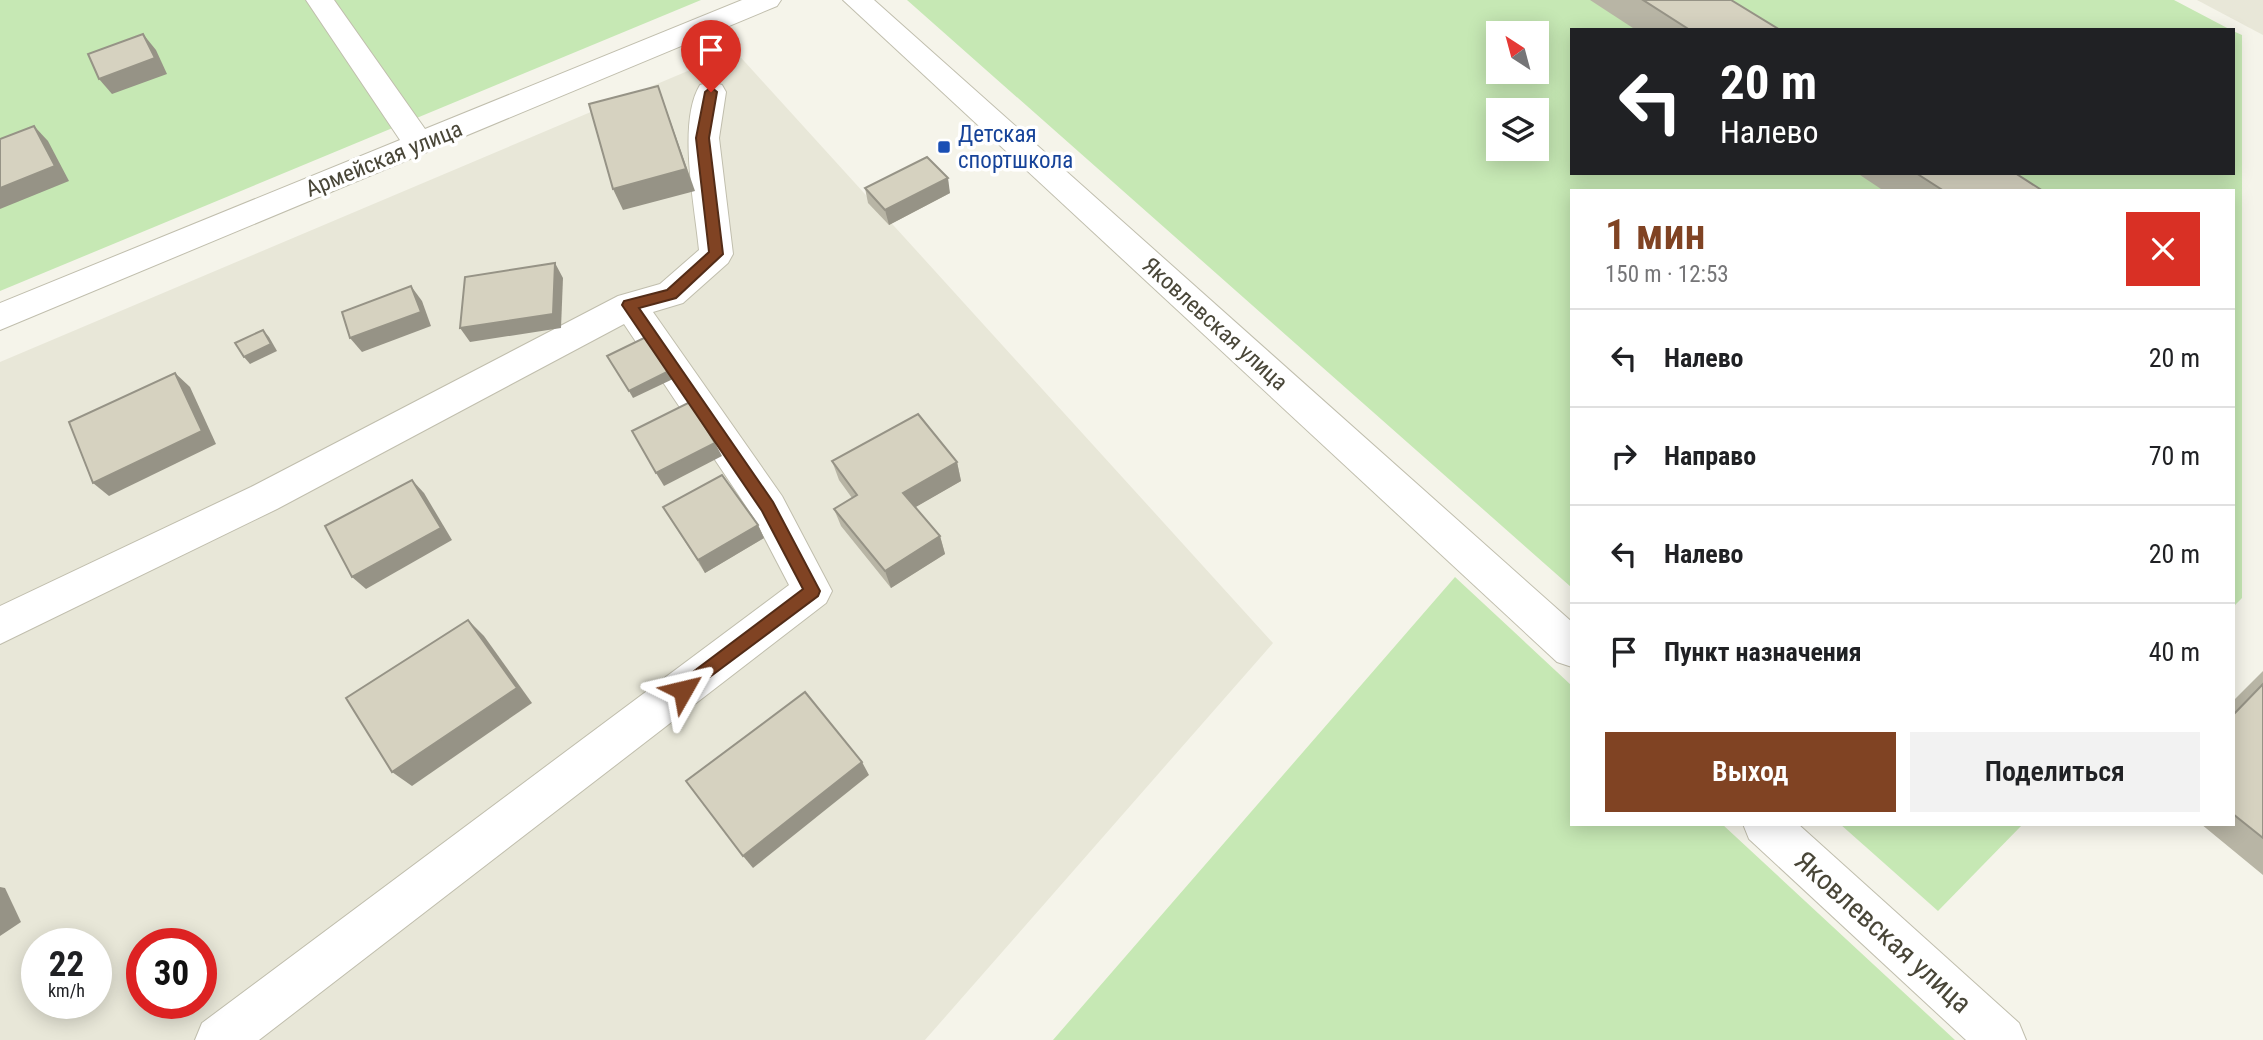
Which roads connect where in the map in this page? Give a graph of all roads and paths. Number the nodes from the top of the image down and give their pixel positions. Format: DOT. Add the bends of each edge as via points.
graph roads {
  1 [pos="320,0"];
  2 [pos="767,0"];
  3 [pos="857,0"];
  4 [pos="711,92"];
  5 [pos="419,144"];
  6 [pos="629,305"];
  7 [pos="0,317"];
  8 [pos="0,626"];
  9 [pos="1570,647"];
  10 [pos="1767,826"];
  11 [pos="219,1040"];
  12 [pos="2002,1040"];
  1 -- 5 [label="street"];
  2 -- 5 [label="street, Армейская улица"];
  3 -- 9 [label="street, Яковлевская улица"];
  4 -- 6 [label="street" via="703,138 716,254 671,294"];
  5 -- 7 [label="street, Армейская улица"];
  6 -- 8 [label="street" via="264,498"];
  6 -- 11 [label="street" via="768,506 812,591"];
  10 -- 12 [label="street, Яковлевская улица"];
}
